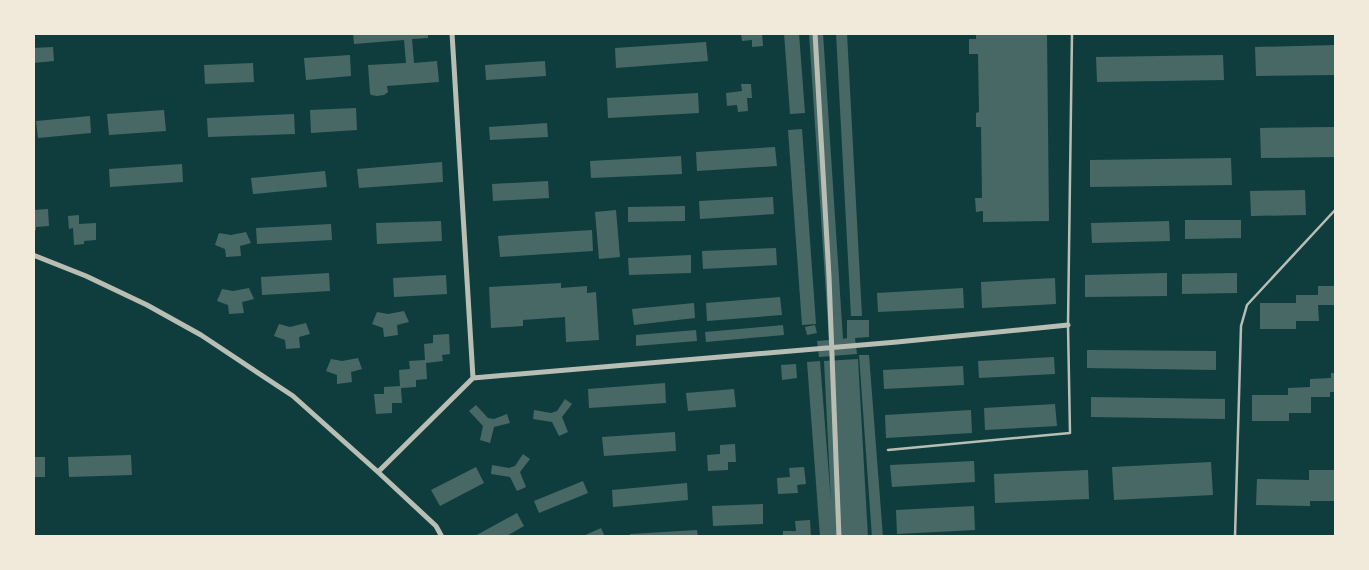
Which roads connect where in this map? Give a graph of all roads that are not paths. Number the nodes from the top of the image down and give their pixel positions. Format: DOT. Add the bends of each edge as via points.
graph roads {
  1 [pos="453,33"];
  2 [pos="815,33"];
  3 [pos="1072,33"];
  4 [pos="1336,209"];
  5 [pos="33,255"];
  6 [pos="1068,325"];
  7 [pos="473,378"];
  8 [pos="888,450"];
  9 [pos="378,472"];
  10 [pos="442,537"];
  11 [pos="839,537"];
  12 [pos="1235,537"];
  1 -- 7 [label="street"];
  2 -- 11 [label="street"];
  3 -- 6 [label="lane"];
  4 -- 12 [label="lane" via="1247,305 1241,326"];
  5 -- 9 [label="street" via="147,305 201,335 293,396"];
  6 -- 7 [label="street"];
  6 -- 8 [label="lane" via="1070,433"];
  7 -- 9 [label="street"];
  9 -- 10 [label="street"];
}
